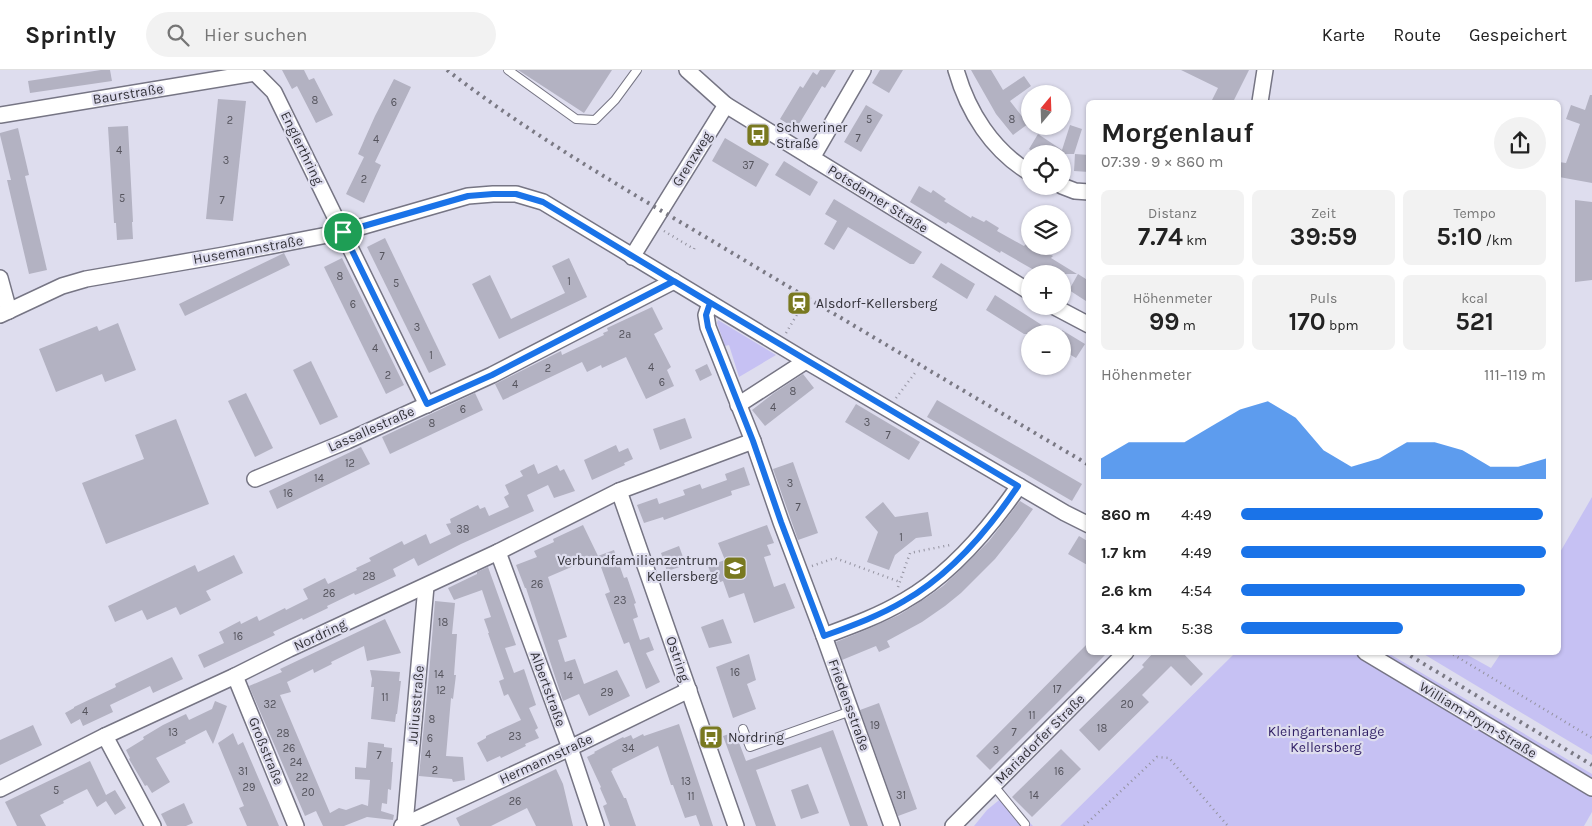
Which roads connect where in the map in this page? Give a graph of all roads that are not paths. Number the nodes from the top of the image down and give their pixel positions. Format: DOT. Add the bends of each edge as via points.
graph roads {
  1 [pos="508,70"];
  2 [pos="637,70"];
  3 [pos="687,70"];
  4 [pos="863,70"];
  5 [pos="956,70"];
  6 [pos="1265,70"];
  7 [pos="253,72"];
  8 [pos="1260,100"];
  9 [pos="726,106"];
  10 [pos="0,115"];
  11 [pos="812,158"];
  12 [pos="1021,167"];
  13 [pos="1071,189"];
  14 [pos="1086,192"];
  15 [pos="343,232"];
  16 [pos="632,257"];
  17 [pos="0,278"];
  18 [pos="674,281"];
  19 [pos="1021,286"];
  20 [pos="710,303"];
  21 [pos="5,313"];
  22 [pos="1070,315"];
  23 [pos="1086,323"];
  24 [pos="806,360"];
  25 [pos="427,404"];
  26 [pos="738,405"];
  27 [pos="753,441"];
  28 [pos="255,479"];
  29 [pos="1018,486"];
  30 [pos="619,491"];
  31 [pos="1086,523"];
  32 [pos="498,552"];
  33 [pos="426,586"];
  34 [pos="824,636"];
  35 [pos="1123,655"];
  36 [pos="1370,655"];
  37 [pos="235,676"];
  38 [pos="689,690"];
  39 [pos="851,712"];
  40 [pos="743,729"];
  41 [pos="106,736"];
  42 [pos="570,748"];
  43 [pos="994,786"];
  44 [pos="1592,788"];
  45 [pos="0,789"];
  46 [pos="1025,824"];
  47 [pos="404,825"];
  48 [pos="153,826"];
  49 [pos="296,826"];
  50 [pos="596,826"];
  51 [pos="736,826"];
  52 [pos="892,826"];
  53 [pos="953,826"];
  1 -- 2 [label="lane" via="576,119 594,120 615,100"];
  3 -- 9 [label="street"];
  4 -- 11 [label="street"];
  5 -- 12 [label="street" via="973,111 989,138"];
  6 -- 8 [label="street"];
  7 -- 10 [label="street, Baurstraße"];
  7 -- 15 [label="street, Englerthring" via="274,92"];
  9 -- 11 [label="street, Potsdamer Straße"];
  9 -- 16 [label="street, Grenzweg"];
  11 -- 19 [label="street, Potsdamer Straße"];
  13 -- 14 [label="street"];
  15 -- 16 [label="street, Husemannstraße" via="468,196 516,194 543,202"];
  15 -- 21 [label="street, Husemannstraße" via="86,279 62,286"];
  15 -- 25 [label="street, Englerthring"];
  16 -- 18 [label="street, Husemannstraße"];
  17 -- 21 [label="street"];
  18 -- 20 [label="street, Husemannstraße"];
  18 -- 25 [label="street, Lassallestraße" via="492,375"];
  20 -- 24 [label="street, Husemannstraße"];
  20 -- 26 [label="street, Friedensstraße" via="706,315 708,327"];
  22 -- 23 [label="street"];
  24 -- 26 [label="street"];
  24 -- 29 [label="street, Husemannstraße"];
  25 -- 28 [label="street, Lassallestraße"];
  26 -- 27 [label="street, Friedensstraße"];
  27 -- 30 [label="street, Nordring"];
  27 -- 34 [label="street, Friedensstraße"];
  29 -- 31 [label="street, Husemannstraße"];
  29 -- 34 [label="street" via="999,514 940,576 905,601"];
  30 -- 32 [label="street, Nordring"];
  30 -- 38 [label="street, Ostring"];
  32 -- 33 [label="street, Nordring"];
  32 -- 42 [label="street, Albertstraße"];
  33 -- 37 [label="street, Nordring"];
  33 -- 47 [label="street, Juliusstraße"];
  34 -- 39 [label="street, Friedensstraße"];
  35 -- 43 [label="street, Mariadorfer Straße"];
  36 -- 44 [label="street, William-Prym-Straße"];
  37 -- 41 [label="street, Nordring"];
  37 -- 49 [label="street, Großstraße"];
  38 -- 42 [label="street, Hermannstraße"];
  38 -- 51 [label="street, Ostring"];
  39 -- 40 [label="lane" via="750,747"];
  39 -- 52 [label="street, Friedensstraße"];
  41 -- 45 [label="street, Nordring"];
  41 -- 48 [label="street"];
  42 -- 47 [label="street, Hermannstraße"];
  42 -- 50 [label="street, Albertstraße"];
  43 -- 46 [label="lane"];
  43 -- 53 [label="street, Mariadorfer Straße"];
}
